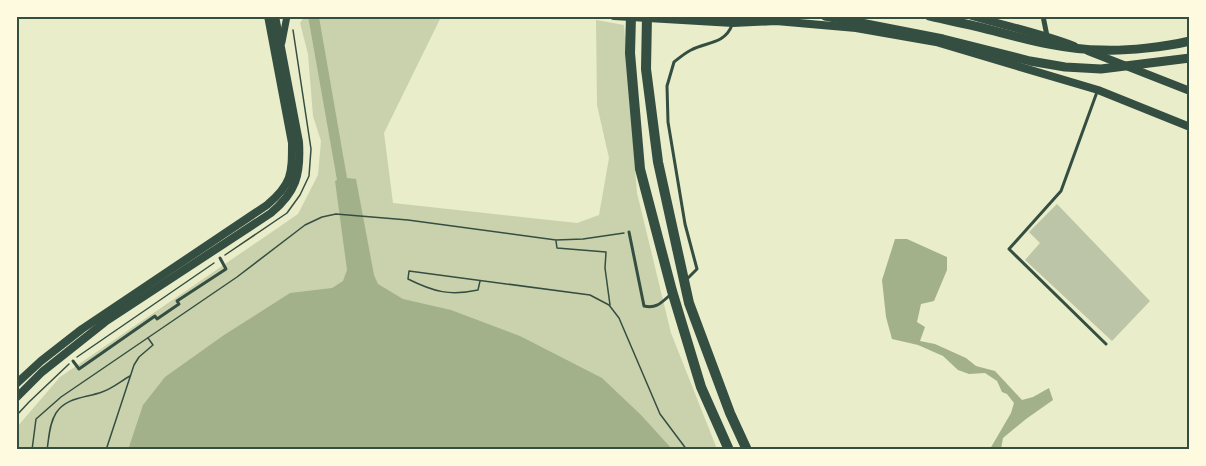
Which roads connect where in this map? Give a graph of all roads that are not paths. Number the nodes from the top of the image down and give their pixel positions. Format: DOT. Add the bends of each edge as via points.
graph roads {
  1 [pos="268,16"];
  2 [pos="275,16"];
  3 [pos="287,16"];
  4 [pos="614,16"];
  5 [pos="631,16"];
  6 [pos="647,16"];
  7 [pos="825,16"];
  8 [pos="929,16"];
  9 [pos="972,16"];
  10 [pos="1043,16"];
  11 [pos="733,23"];
  12 [pos="1047,36"];
  13 [pos="1190,40"];
  14 [pos="282,50"];
  15 [pos="1190,58"];
  16 [pos="1098,90"];
  17 [pos="1190,91"];
  18 [pos="1190,127"];
  19 [pos="629,232"];
  20 [pos="220,258"];
  21 [pos="682,284"];
  22 [pos="674,291"];
  23 [pos="1106,344"];
  24 [pos="73,361"];
  25 [pos="16,384"];
  26 [pos="16,398"];
  27 [pos="729,450"];
  28 [pos="747,450"];
  1 -- 25 [label="main road" via="292,143 288,182 280,194 82,328"];
  2 -- 14 [label="main road"];
  3 -- 14 [label="street"];
  4 -- 11 [label="main road"];
  5 -- 27 [label="highway" via="630,53 640,168 701,387"];
  6 -- 28 [label="highway" via="646,69 658,162 690,303"];
  7 -- 15 [label="highway" via="1065,67 1101,69"];
  8 -- 13 [label="highway" via="1012,37 1102,50"];
  9 -- 12 [label="main road"];
  10 -- 12 [label="street"];
  11 -- 16 [label="main road" via="776,21 833,26 936,42"];
  11 -- 21 [label="lane" via="724,38 692,50 674,62 667,86 676,176 698,269"];
  12 -- 17 [label="main road"];
  14 -- 26 [label="main road" via="300,160 296,183 285,201 105,322"];
  16 -- 18 [label="main road"];
  16 -- 23 [label="lane" via="1061,191 1009,249"];
  19 -- 22 [label="lane" via="644,306 659,305"];
  20 -- 24 [label="lane" via="226,268 177,301 179,304 157,319 155,316 79,369"];
}
